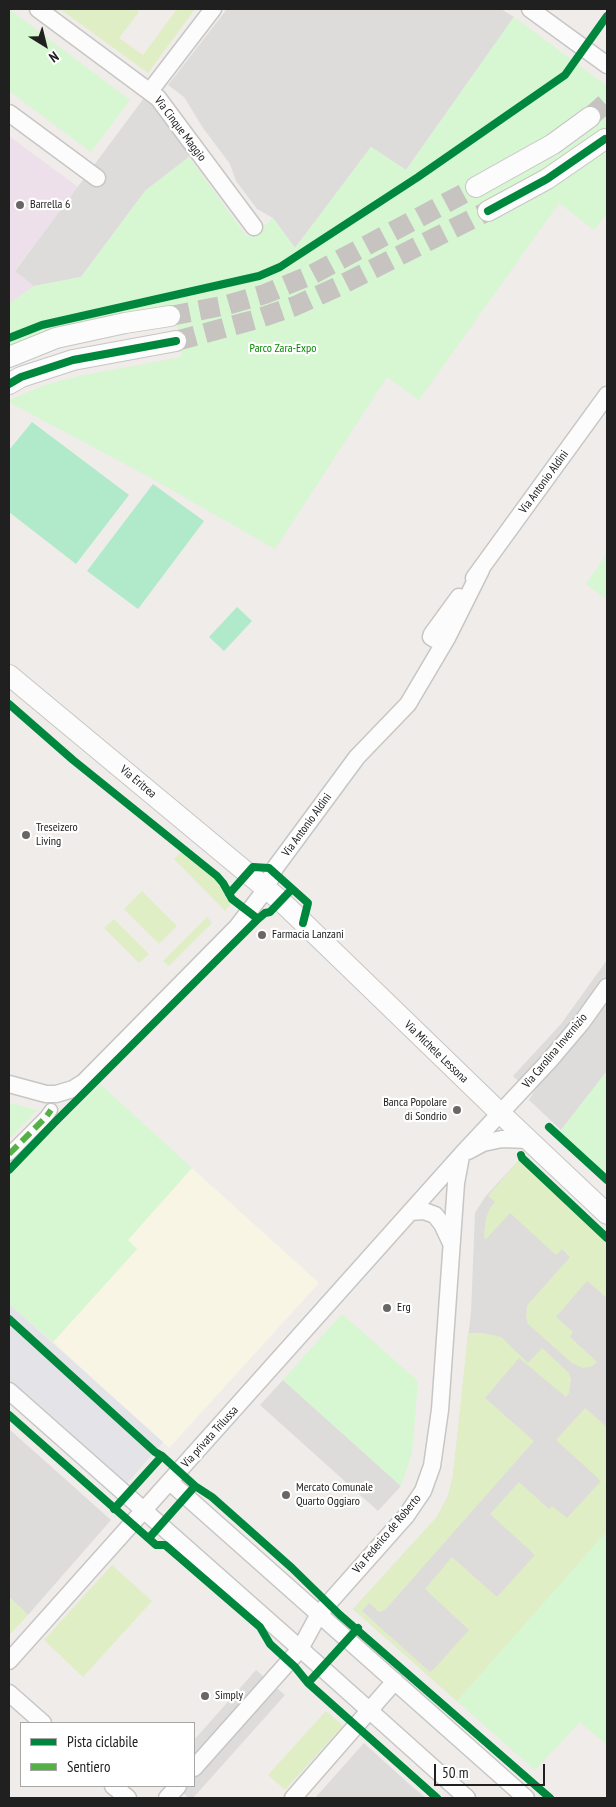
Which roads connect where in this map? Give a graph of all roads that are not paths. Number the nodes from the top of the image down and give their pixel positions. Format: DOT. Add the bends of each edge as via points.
graph roads {
  1 [pos="38,9"];
  2 [pos="213,9"];
  3 [pos="530,9"];
  4 [pos="607,65"];
  5 [pos="150,91"];
  6 [pos="9,113"];
  7 [pos="590,117"];
  8 [pos="604,139"];
  9 [pos="97,178"];
  10 [pos="476,188"];
  11 [pos="488,211"];
  12 [pos="254,227"];
  13 [pos="170,316"];
  14 [pos="176,341"];
  15 [pos="9,357"];
  16 [pos="9,384"];
  17 [pos="607,395"];
  18 [pos="9,675"];
  19 [pos="266,889"];
  20 [pos="607,987"];
  21 [pos="9,1084"];
  22 [pos="51,1110"];
  23 [pos="499,1112"];
  24 [pos="529,1140"];
  25 [pos="9,1154"];
  26 [pos="462,1154"];
  27 [pos="410,1212"];
  28 [pos="607,1214"];
  29 [pos="452,1245"];
  30 [pos="9,1391"];
  31 [pos="170,1482"];
  32 [pos="144,1511"];
  33 [pos="319,1614"];
  34 [pos="300,1648"];
  35 [pos="9,1661"];
  36 [pos="395,1681"];
  37 [pos="9,1693"];
  38 [pos="369,1710"];
  39 [pos="42,1722"];
  40 [pos="195,1767"];
  41 [pos="115,1787"];
  42 [pos="177,1787"];
  43 [pos="128,1798"];
  44 [pos="167,1798"];
  45 [pos="293,1798"];
  46 [pos="466,1798"];
  47 [pos="526,1798"];
  1 -- 5 [label="street"];
  2 -- 5 [label="street, Via Cinque Maggio"];
  3 -- 4 [label="street"];
  5 -- 12 [label="street, Via Cinque Maggio"];
  6 -- 9 [label="street"];
  7 -- 10 [label="street" via="552,144"];
  8 -- 11 [label="street" via="547,179"];
  13 -- 15 [label="street" via="56,338"];
  14 -- 16 [label="street" via="73,360"];
  17 -- 19 [label="street, Via Antonio Aldini" via="481,570 447,638 408,704 357,758 275,868"];
  18 -- 19 [label="street, Via Eritrea"];
  19 -- 21 [label="street, Via Antonio Aldini" via="237,927 92,1075 73,1089 56,1094"];
  19 -- 23 [label="street, Via Michele Lessona"];
  20 -- 23 [label="street, Via Carolina Invernizio" via="554,1055"];
  22 -- 25 [label="street"];
  23 -- 24 [label="street, Via Michele Lessona"];
  23 -- 26 [label="street, Via Federico de Roberto"];
  24 -- 26 [label="street, Via Federico de Roberto" via="502,1138"];
  24 -- 28 [label="street, Via Michele Lessona"];
  26 -- 27 [label="street, Via Federico de Roberto"];
  26 -- 29 [label="street, Via Federico de Roberto" via="456,1183"];
  27 -- 29 [label="street" via="424,1211 435,1215"];
  27 -- 31 [label="street, Via privata Trilussa"];
  29 -- 33 [label="street, Via Federico de Roberto" via="440,1410 432,1466 423,1492 406,1516"];
  30 -- 32 [label="street"];
  31 -- 32 [label="street, Via privata Trilussa"];
  31 -- 33 [label="street"];
  32 -- 34 [label="street"];
  32 -- 35 [label="street, Via privata Trilussa"];
  33 -- 34 [label="street, Via Federico de Roberto"];
  33 -- 36 [label="street"];
  34 -- 38 [label="street"];
  34 -- 40 [label="street, Via Federico de Roberto"];
  36 -- 38 [label="street"];
  36 -- 47 [label="street"];
  37 -- 39 [label="street"];
  38 -- 45 [label="street"];
  38 -- 46 [label="street"];
  41 -- 43 [label="street"];
  42 -- 44 [label="street"];
}
